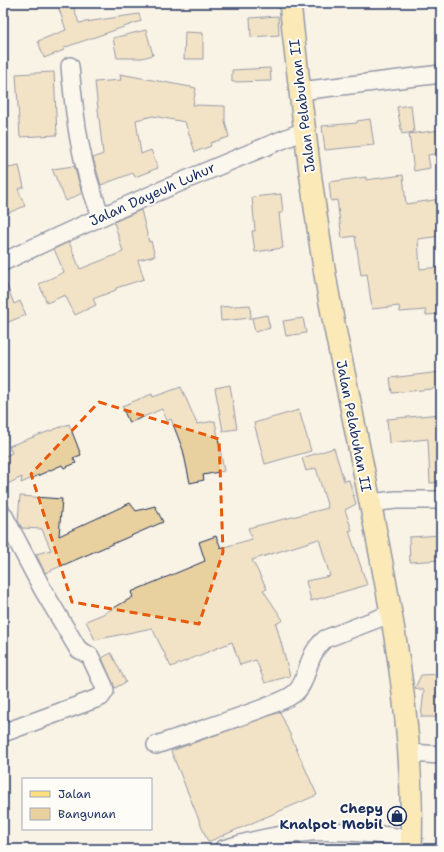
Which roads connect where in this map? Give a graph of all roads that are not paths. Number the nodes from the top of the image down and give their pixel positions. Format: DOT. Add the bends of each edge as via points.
graph roads {
  1 [pos="290,3"];
  2 [pos="70,66"];
  3 [pos="441,74"];
  4 [pos="300,91"];
  5 [pos="304,131"];
  6 [pos="101,216"];
  7 [pos="3,262"];
  8 [pos="441,500"];
  9 [pos="369,503"];
  10 [pos="3,514"];
  11 [pos="390,614"];
  12 [pos="3,732"];
  13 [pos="156,745"];
  14 [pos="410,753"];
  15 [pos="441,755"];
  16 [pos="412,844"];
  17 [pos="223,849"];
  1 -- 4 [label="main road, Jalan Pelabuhan II"];
  2 -- 6 [label="street" via="80,150 87,179"];
  3 -- 4 [label="street"];
  4 -- 5 [label="main road, Jalan Pelabuhan II"];
  5 -- 6 [label="street, Jalan Dayeuh Luhur"];
  5 -- 9 [label="main road, Jalan Pelabuhan II" via="322,257"];
  6 -- 7 [label="street, Jalan Dayeuh Luhur"];
  8 -- 9 [label="street"];
  9 -- 11 [label="main road, Jalan Pelabuhan II"];
  10 -- 12 [label="street" via="78,649 90,656 105,691 101,697"];
  11 -- 13 [label="street" via="322,642 311,656 298,690 290,696 239,718"];
  11 -- 14 [label="main road, Jalan Pelabuhan II" via="406,710"];
  14 -- 15 [label="street"];
  14 -- 16 [label="main road, Jalan Pelabuhan II"];
  16 -- 17 [label="street" via="342,832 302,832 257,839"];
}
